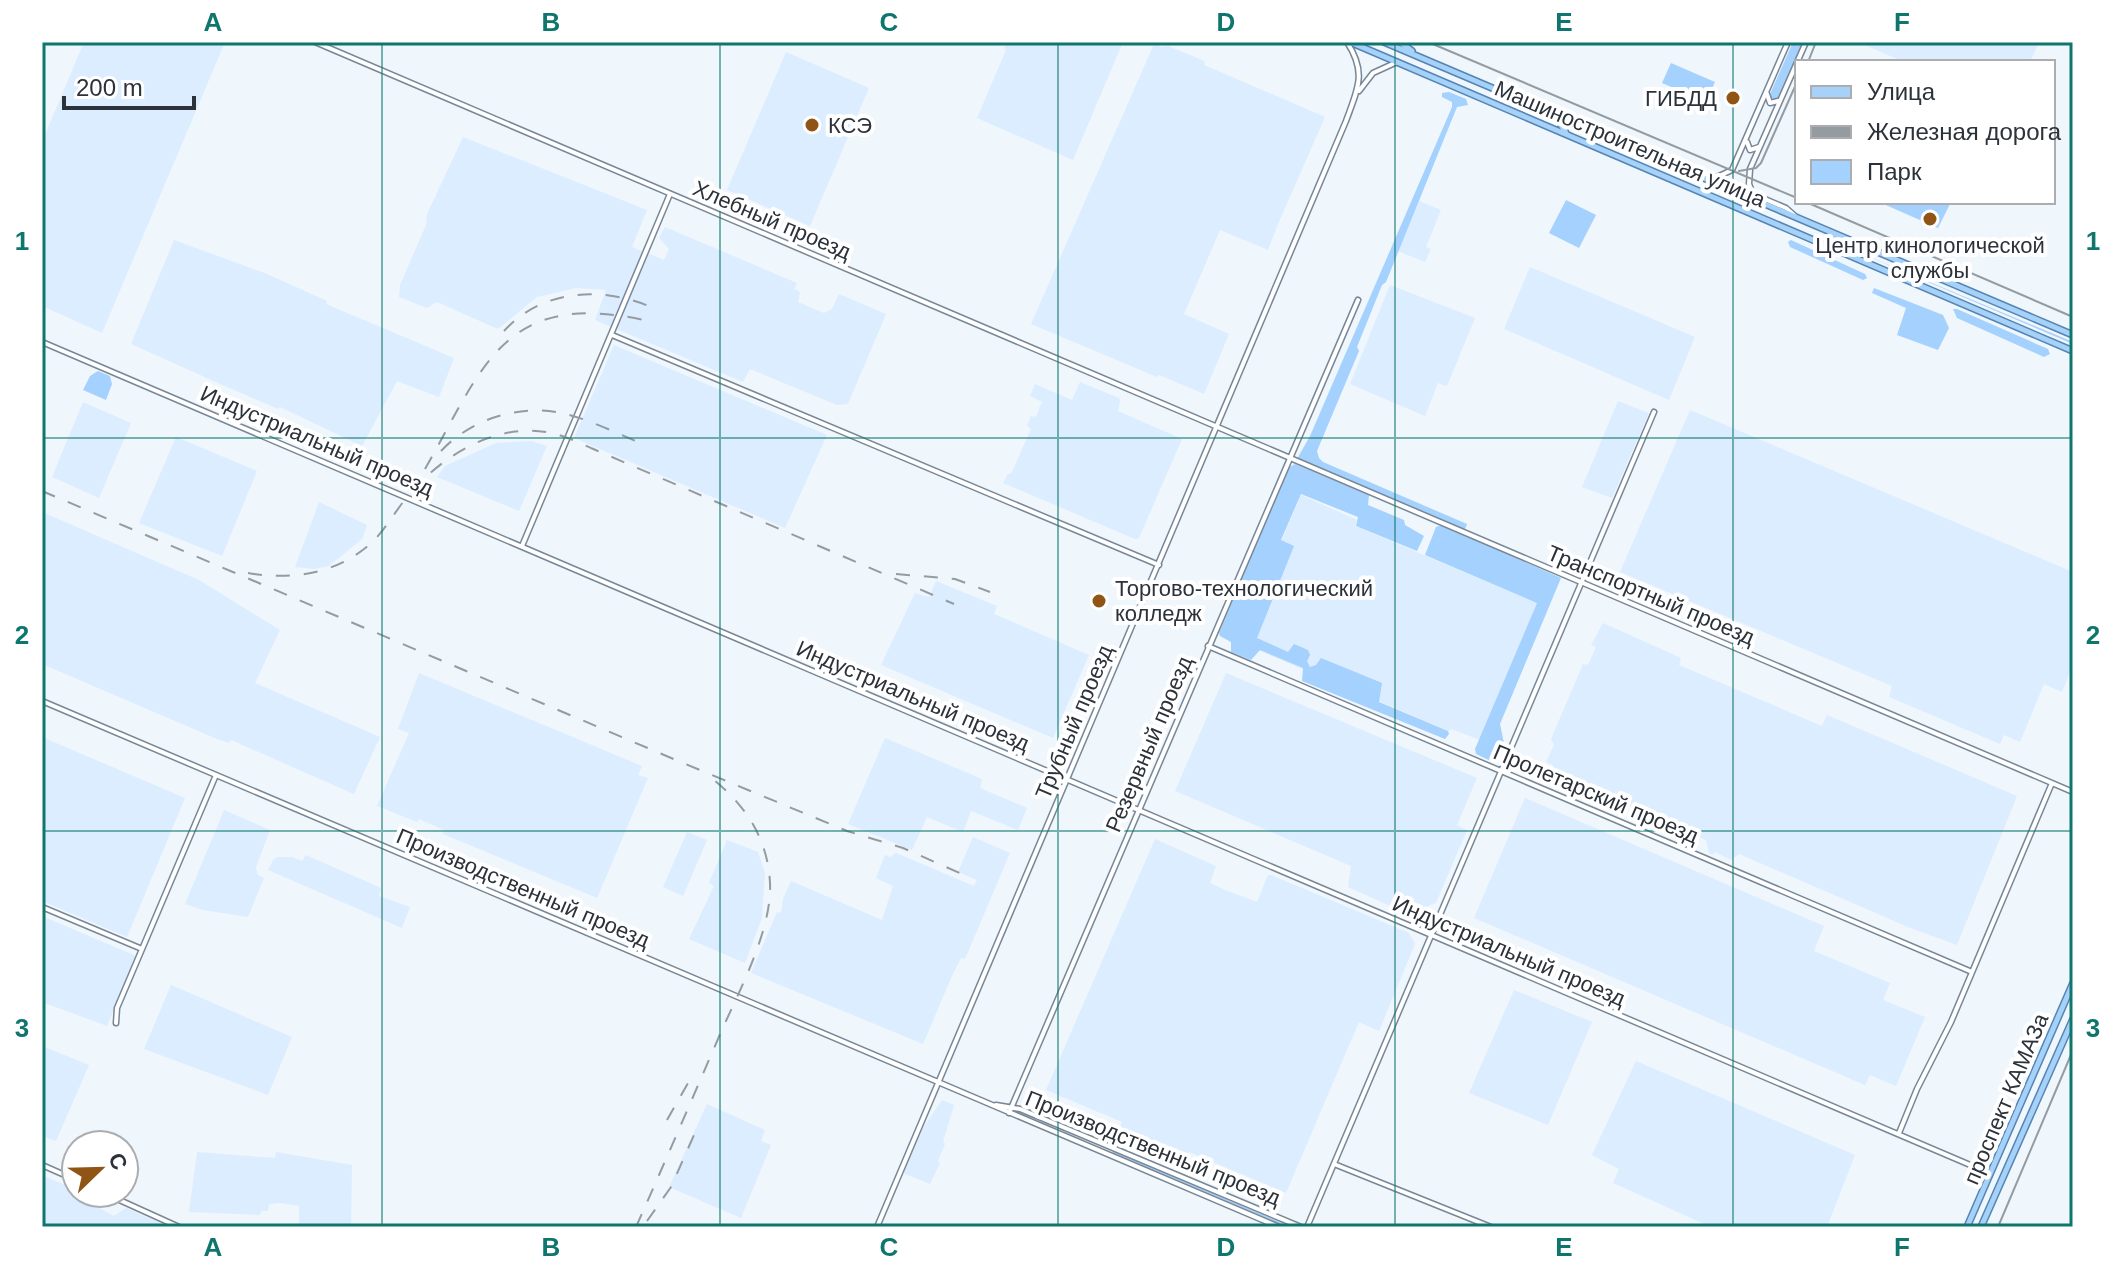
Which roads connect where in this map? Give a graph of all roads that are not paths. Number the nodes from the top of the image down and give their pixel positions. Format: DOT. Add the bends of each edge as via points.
graph roads {
  1 [pos="315,42"];
  2 [pos="1348,42"];
  3 [pos="1384,42"];
  4 [pos="1400,42"];
  5 [pos="1788,42"];
  6 [pos="1419,57"];
  7 [pos="1397,62"];
  8 [pos="1795,66"];
  9 [pos="1767,92"];
  10 [pos="1355,97"];
  11 [pos="1781,97"];
  12 [pos="1535,106"];
  13 [pos="1530,119"];
  14 [pos="1573,122"];
  15 [pos="1568,135"];
  16 [pos="1747,139"];
  17 [pos="1761,145"];
  18 [pos="1683,169"];
  19 [pos="670,194"];
  20 [pos="1796,217"];
  21 [pos="1825,230"];
  22 [pos="1822,243"];
  23 [pos="1866,247"];
  24 [pos="1860,259"];
  25 [pos="1358,300"];
  26 [pos="612,335"];
  27 [pos="2073,335"];
  28 [pos="42,342"];
  29 [pos="2073,351"];
  30 [pos="1654,412"];
  31 [pos="1217,428"];
  32 [pos="1289,458"];
  33 [pos="521,546"];
  34 [pos="1159,565"];
  35 [pos="1581,582"];
  36 [pos="1208,646"];
  37 [pos="42,701"];
  38 [pos="1502,772"];
  39 [pos="216,775"];
  40 [pos="1067,779"];
  41 [pos="2052,783"];
  42 [pos="2073,792"];
  43 [pos="1138,810"];
  44 [pos="42,907"];
  45 [pos="1432,935"];
  46 [pos="142,949"];
  47 [pos="1972,972"];
  48 [pos="2073,983"];
  49 [pos="2073,1019"];
  50 [pos="116,1023"];
  51 [pos="938,1082"];
  52 [pos="1010,1110"];
  53 [pos="1899,1133"];
  54 [pos="1109,1146"];
  55 [pos="1106,1154"];
  56 [pos="1334,1164"];
  57 [pos="1992,1174"];
  58 [pos="139,1209"];
  59 [pos="179,1227"];
  60 [pos="877,1227"];
  61 [pos="1279,1227"];
  62 [pos="1304,1227"];
  63 [pos="1491,1227"];
  64 [pos="1967,1227"];
  65 [pos="1981,1227"];
  1 -- 19 [label="street, Хлебный проезд"];
  2 -- 7 [label="main road, Машиностроительная улица"];
  2 -- 10 [label="street" via="1359,64"];
  3 -- 6 [label="main road, Машиностроительная улица"];
  4 -- 6 [label="main road"];
  5 -- 9 [label="street"];
  6 -- 12 [label="main road, Машиностроительная улица"];
  7 -- 10 [label="street" via="1373,73"];
  7 -- 13 [label="main road, Машиностроительная улица"];
  8 -- 11 [label="street"];
  9 -- 11 [label="street" via="1770,103"];
  9 -- 16 [label="street"];
  10 -- 31 [label="street, Трубный проезд"];
  11 -- 17 [label="street"];
  12 -- 13 [label="main road" via="1544,117"];
  12 -- 14 [label="main road, Машиностроительная улица"];
  13 -- 15 [label="main road, Машиностроительная улица"];
  14 -- 15 [label="main road" via="1561,125"];
  14 -- 18 [label="main road, Машиностроительная улица"];
  15 -- 22 [label="main road, Машиностроительная улица"];
  16 -- 17 [label="street" via="1752,151"];
  16 -- 18 [label="street" via="1729,172 1717,177"];
  17 -- 20 [label="street" via="1750,172 1753,194"];
  18 -- 20 [label="main road, Машиностроительная улица"];
  19 -- 26 [label="street"];
  19 -- 31 [label="street, Хлебный проезд"];
  20 -- 21 [label="main road, Машиностроительная улица"];
  21 -- 22 [label="main road" via="1836,243"];
  21 -- 23 [label="main road, Машиностроительная улица"];
  22 -- 24 [label="main road, Машиностроительная улица"];
  23 -- 24 [label="main road" via="1850,248"];
  23 -- 27 [label="main road, Машиностроительная улица"];
  24 -- 29 [label="main road, Машиностроительная улица"];
  25 -- 32 [label="street, Резервный проезд"];
  26 -- 33 [label="street"];
  26 -- 34 [label="street"];
  28 -- 33 [label="street, Индустриальный проезд"];
  30 -- 35 [label="street"];
  31 -- 32 [label="street, Транспортный проезд"];
  31 -- 34 [label="street, Трубный проезд"];
  32 -- 35 [label="street, Транспортный проезд"];
  32 -- 36 [label="street, Резервный проезд"];
  33 -- 40 [label="street, Индустриальный проезд"];
  34 -- 40 [label="street, Трубный проезд"];
  35 -- 38 [label="street"];
  35 -- 41 [label="street, Транспортный проезд"];
  36 -- 38 [label="street, Пролетарский проезд"];
  36 -- 43 [label="street, Резервный проезд"];
  37 -- 39 [label="street, Производственный проезд"];
  38 -- 45 [label="street"];
  38 -- 47 [label="street, Пролетарский проезд"];
  39 -- 46 [label="street"];
  39 -- 51 [label="street, Производственный проезд"];
  40 -- 43 [label="street, Индустриальный проезд"];
  40 -- 51 [label="street, Трубный проезд"];
  41 -- 42 [label="street, Транспортный проезд"];
  41 -- 47 [label="street"];
  43 -- 45 [label="street, Индустриальный проезд"];
  43 -- 52 [label="street, Резервный проезд"];
  44 -- 46 [label="street"];
  45 -- 53 [label="street, Индустриальный проезд"];
  45 -- 56 [label="street"];
  46 -- 50 [label="street" via="117,1008"];
  47 -- 53 [label="street"];
  48 -- 57 [label="main road, проспект КАМАЗа"];
  49 -- 65 [label="main road, проспект КАМАЗа"];
  51 -- 52 [label="street, Производственный проезд"];
  51 -- 60 [label="street, Трубный проезд"];
  52 -- 54 [label="street, Производственный проезд"];
  52 -- 55 [label="street, Производственный проезд"];
  53 -- 57 [label="street, Индустриальный проезд"];
  54 -- 55 [label="street"];
  54 -- 62 [label="street, Производственный проезд"];
  55 -- 61 [label="street, Производственный проезд"];
  56 -- 62 [label="street"];
  56 -- 63 [label="street"];
  57 -- 64 [label="main road, проспект КАМАЗа"];
  58 -- 59 [label="street"];
}
